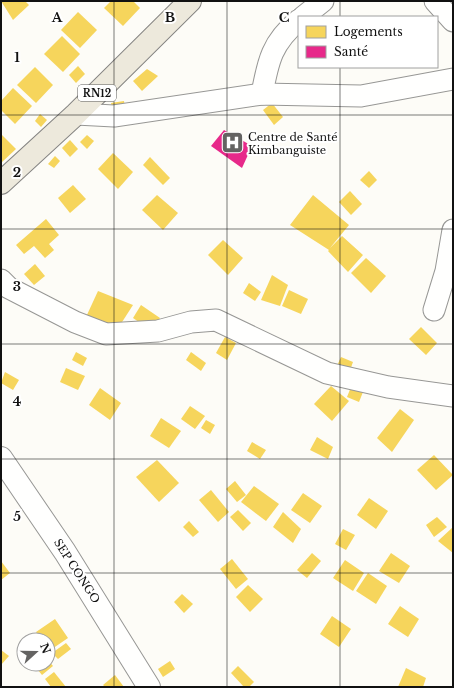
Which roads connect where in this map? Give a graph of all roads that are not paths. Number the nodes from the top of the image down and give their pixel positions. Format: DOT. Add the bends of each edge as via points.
graph roads {
  1 [pos="190,1"];
  2 [pos="323,1"];
  3 [pos="435,1"];
  4 [pos="304,16"];
  5 [pos="298,21"];
  6 [pos="453,21"];
  7 [pos="453,79"];
  8 [pos="262,94"];
  9 [pos="76,114"];
  10 [pos="1,183"];
  11 [pos="453,230"];
  12 [pos="1,280"];
  13 [pos="434,310"];
  14 [pos="453,396"];
  15 [pos="1,458"];
  16 [pos="149,687"];
  1 -- 9 [label="main road, RN12"];
  2 -- 4 [label="street"];
  3 -- 6 [label="street"];
  5 -- 8 [label="street" via="285,31 269,59"];
  7 -- 8 [label="street" via="361,96"];
  8 -- 9 [label="street" via="114,116"];
  9 -- 10 [label="main road, RN12"];
  11 -- 13 [label="street" via="446,271"];
  12 -- 14 [label="street" via="9,288 75,322 106,334 158,331 191,322 216,320 327,373 388,387"];
  15 -- 16 [label="street, SEP CONGO" via="66,552"];
}
